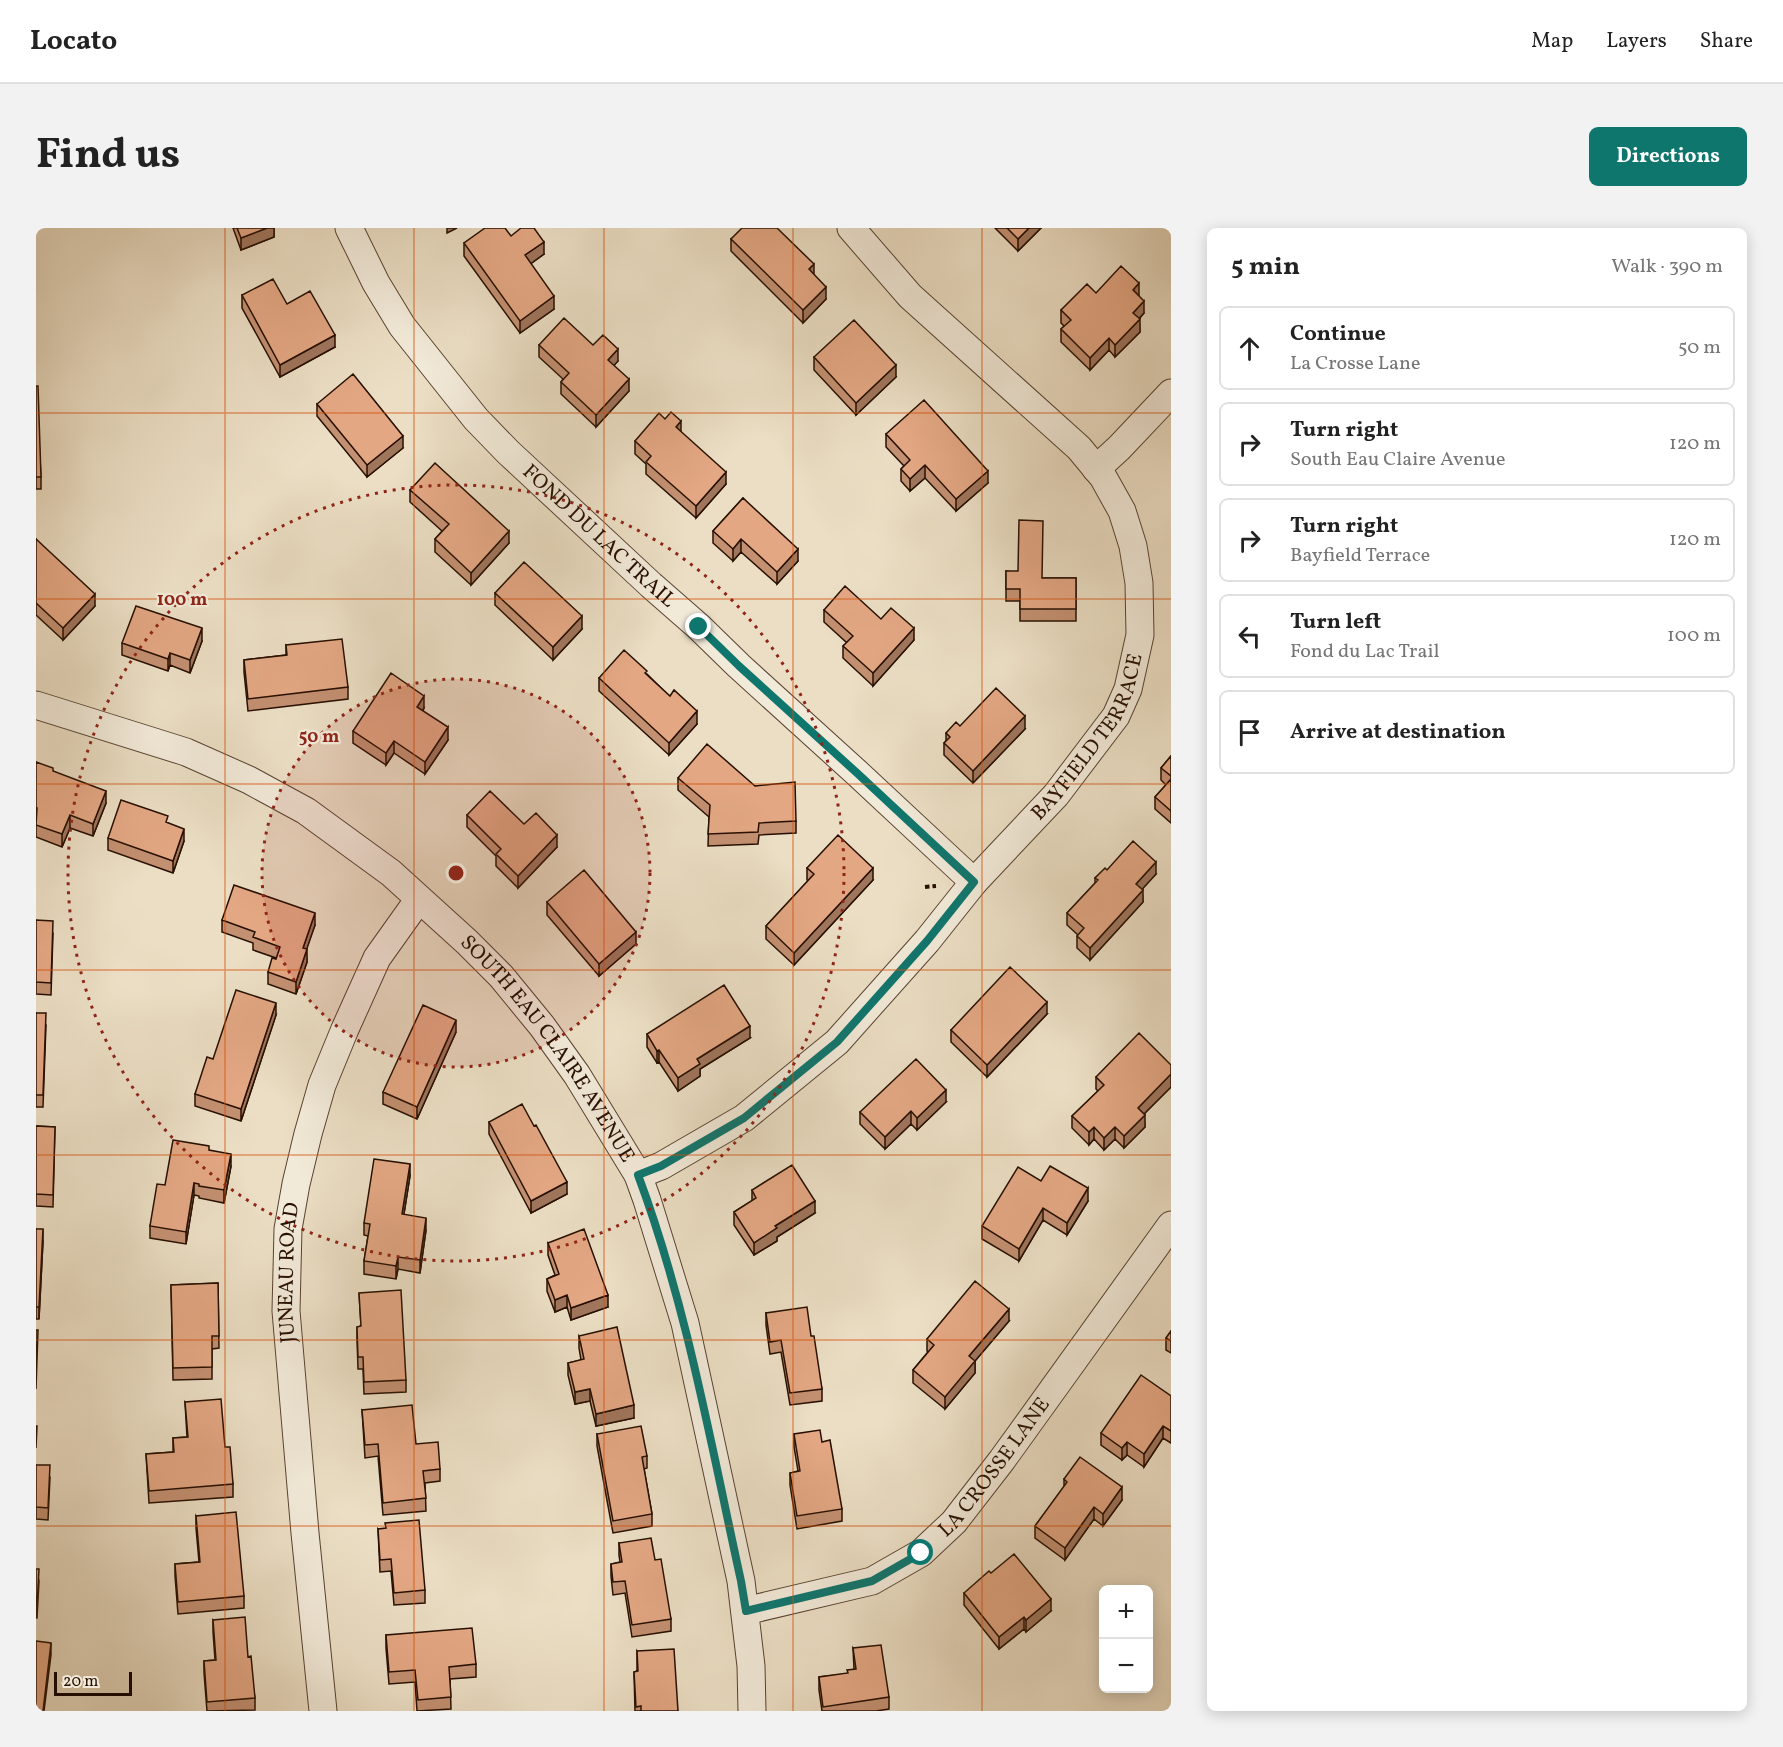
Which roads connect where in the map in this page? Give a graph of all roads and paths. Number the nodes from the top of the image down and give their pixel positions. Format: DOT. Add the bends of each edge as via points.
graph roads {
  1 [pos="349,228"];
  2 [pos="851,228"];
  3 [pos="1171,393"];
  4 [pos="1096,469"];
  5 [pos="36,705"];
  6 [pos="974,882"];
  7 [pos="937,886"];
  8 [pos="925,887"];
  9 [pos="419,899"];
  10 [pos="638,1175"];
  11 [pos="1171,1225"];
  12 [pos="746,1611"];
  13 [pos="323,1711"];
  14 [pos="752,1711"];
  1 -- 6 [label="street, FOND DU LAC TRAIL" via="402,326 476,419"];
  2 -- 4 [label="street, BAYFIELD TERRACE" via="910,296 1079,448"];
  3 -- 4 [label="street"];
  4 -- 6 [label="street, BAYFIELD TERRACE" via="1122,511 1139,583 1140,635 1128,688 1116,716 1056,795"];
  5 -- 9 [label="street, SOUTH EAU CLAIRE AVENUE" via="186,752 249,780 306,811 391,873"];
  6 -- 10 [label="street, BAYFIELD TERRACE" via="837,1042 744,1118"];
  7 -- 8 [label="path"];
  9 -- 10 [label="street, SOUTH EAU CLAIRE AVENUE" via="501,976 542,1026"];
  9 -- 13 [label="street, JUNEAU ROAD" via="377,958 322,1085 288,1229 286,1311"];
  10 -- 12 [label="street, SOUTH EAU CLAIRE AVENUE" via="685,1323"];
  11 -- 12 [label="street, LA CROSSE LANE" via="1002,1460 954,1522 921,1553 872,1581"];
  12 -- 14 [label="street, SOUTH EAU CLAIRE AVENUE"];
}
